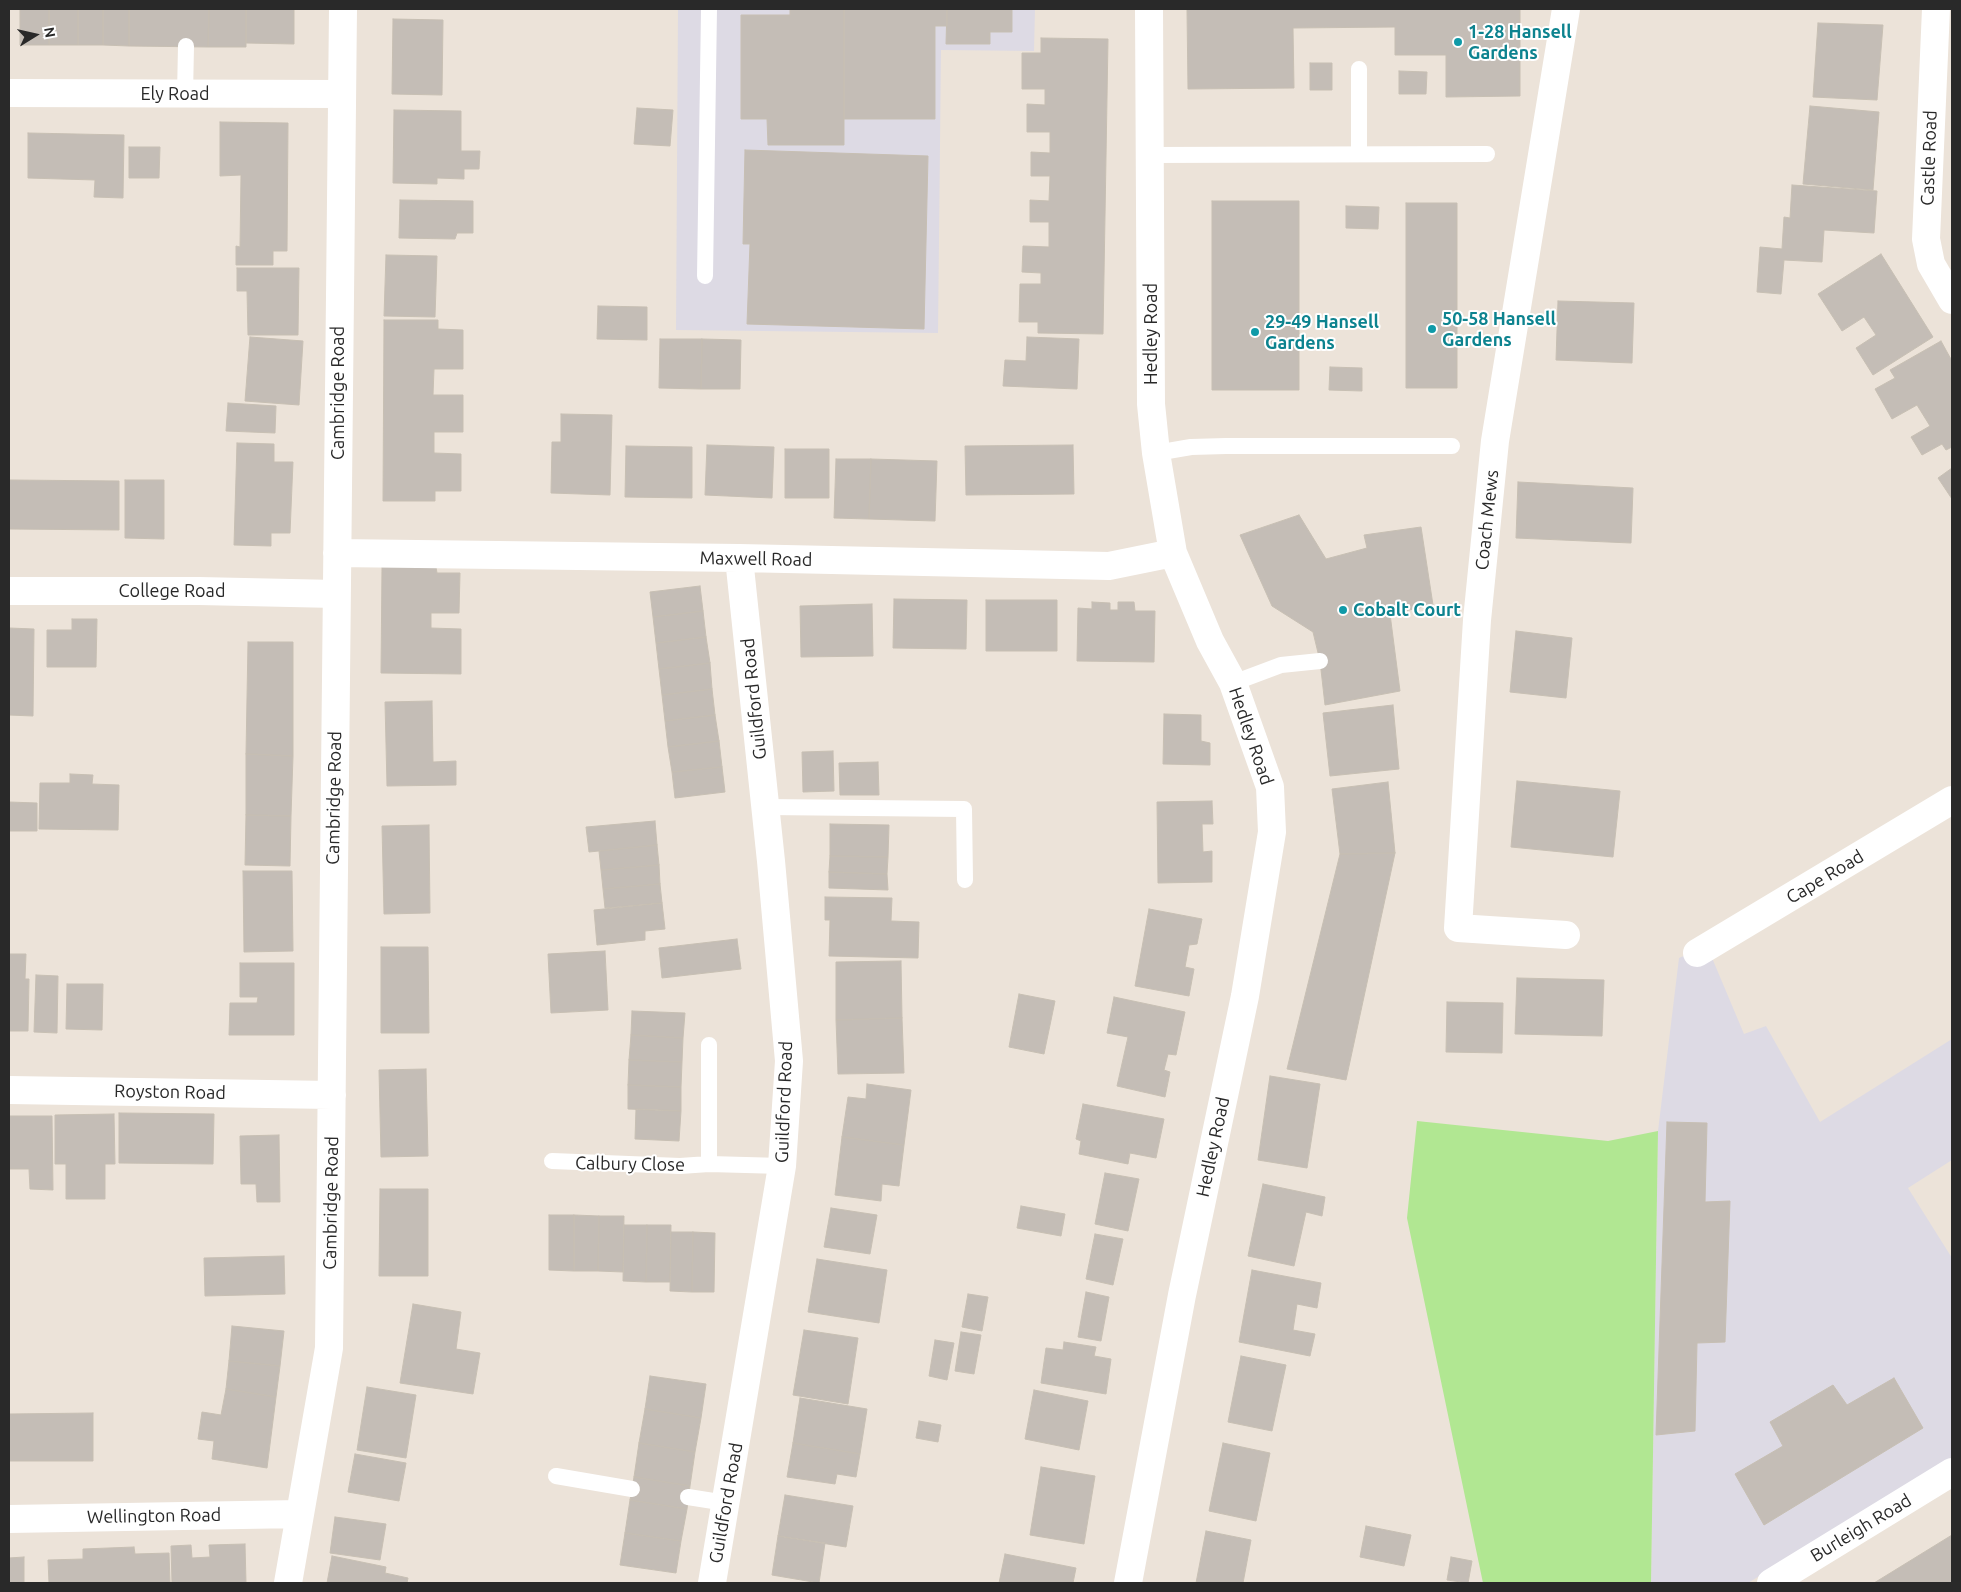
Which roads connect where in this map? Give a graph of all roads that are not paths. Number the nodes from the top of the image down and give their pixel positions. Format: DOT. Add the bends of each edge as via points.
graph roads {
  1 [pos="343,9"];
  2 [pos="710,9"];
  3 [pos="1149,9"];
  4 [pos="1566,9"];
  5 [pos="1936,9"];
  6 [pos="186,46"];
  7 [pos="1360,69"];
  8 [pos="9,94"];
  9 [pos="342,94"];
  10 [pos="185,95"];
  11 [pos="1359,154"];
  12 [pos="1487,154"];
  13 [pos="1150,155"];
  14 [pos="705,276"];
  15 [pos="1952,300"];
  16 [pos="1452,446"];
  17 [pos="1156,453"];
  18 [pos="337,553"];
  19 [pos="1174,553"];
  20 [pos="739,558"];
  21 [pos="9,591"];
  22 [pos="336,594"];
  23 [pos="1320,661"];
  24 [pos="1233,683"];
  25 [pos="1952,800"];
  26 [pos="766,807"];
  27 [pos="964,880"];
  28 [pos="1566,935"];
  29 [pos="1697,954"];
  30 [pos="709,1045"];
  31 [pos="9,1090"];
  32 [pos="332,1095"];
  33 [pos="552,1161"];
  34 [pos="709,1164"];
  35 [pos="782,1166"];
  36 [pos="1952,1472"];
  37 [pos="556,1476"];
  38 [pos="632,1489"];
  39 [pos="688,1497"];
  40 [pos="726,1503"];
  41 [pos="300,1514"];
  42 [pos="9,1519"];
  43 [pos="288,1583"];
  44 [pos="712,1583"];
  45 [pos="1128,1583"];
  46 [pos="1771,1583"];
  1 -- 9 [label="street, Cambridge Road"];
  2 -- 14 [label="lane"];
  3 -- 13 [label="street, Hedley Road"];
  4 -- 28 [label="street, Coach Mews" via="1495,441 1477,620 1458,928"];
  5 -- 15 [label="street, Castle Road" via="1926,239 1931,264"];
  6 -- 10 [label="lane"];
  7 -- 11 [label="lane"];
  8 -- 10 [label="street, Ely Road"];
  9 -- 10 [label="street, Ely Road"];
  9 -- 18 [label="street, Cambridge Road"];
  11 -- 12 [label="lane"];
  11 -- 13 [label="lane"];
  13 -- 17 [label="street, Hedley Road" via="1151,404"];
  16 -- 17 [label="lane" via="1226,446"];
  17 -- 19 [label="street, Hedley Road"];
  18 -- 20 [label="street, Maxwell Road"];
  18 -- 22 [label="street, Cambridge Road"];
  19 -- 20 [label="street, Maxwell Road" via="1109,566"];
  19 -- 24 [label="street, Hedley Road" via="1210,641"];
  20 -- 26 [label="street, Guildford Road"];
  21 -- 22 [label="street, College Road"];
  22 -- 32 [label="street, Cambridge Road"];
  23 -- 24 [label="lane" via="1282,665"];
  24 -- 45 [label="street, Hedley Road" via="1270,787 1272,832 1246,996 1182,1295"];
  25 -- 29 [label="street, Cape Road"];
  26 -- 27 [label="lane" via="964,809"];
  26 -- 35 [label="street, Guildford Road" via="789,1061"];
  30 -- 34 [label="lane, Calbury Close"];
  31 -- 32 [label="street, Royston Road"];
  32 -- 41 [label="street, Cambridge Road" via="329,1348"];
  33 -- 34 [label="lane, Calbury Close" via="680,1166"];
  34 -- 35 [label="lane, Calbury Close"];
  35 -- 40 [label="street, Guildford Road"];
  36 -- 46 [label="street, Burleigh Road"];
  37 -- 38 [label="lane"];
  39 -- 40 [label="lane"];
  40 -- 44 [label="street, Guildford Road"];
  41 -- 42 [label="street, Wellington Road"];
  41 -- 43 [label="street, Cambridge Road"];
}
